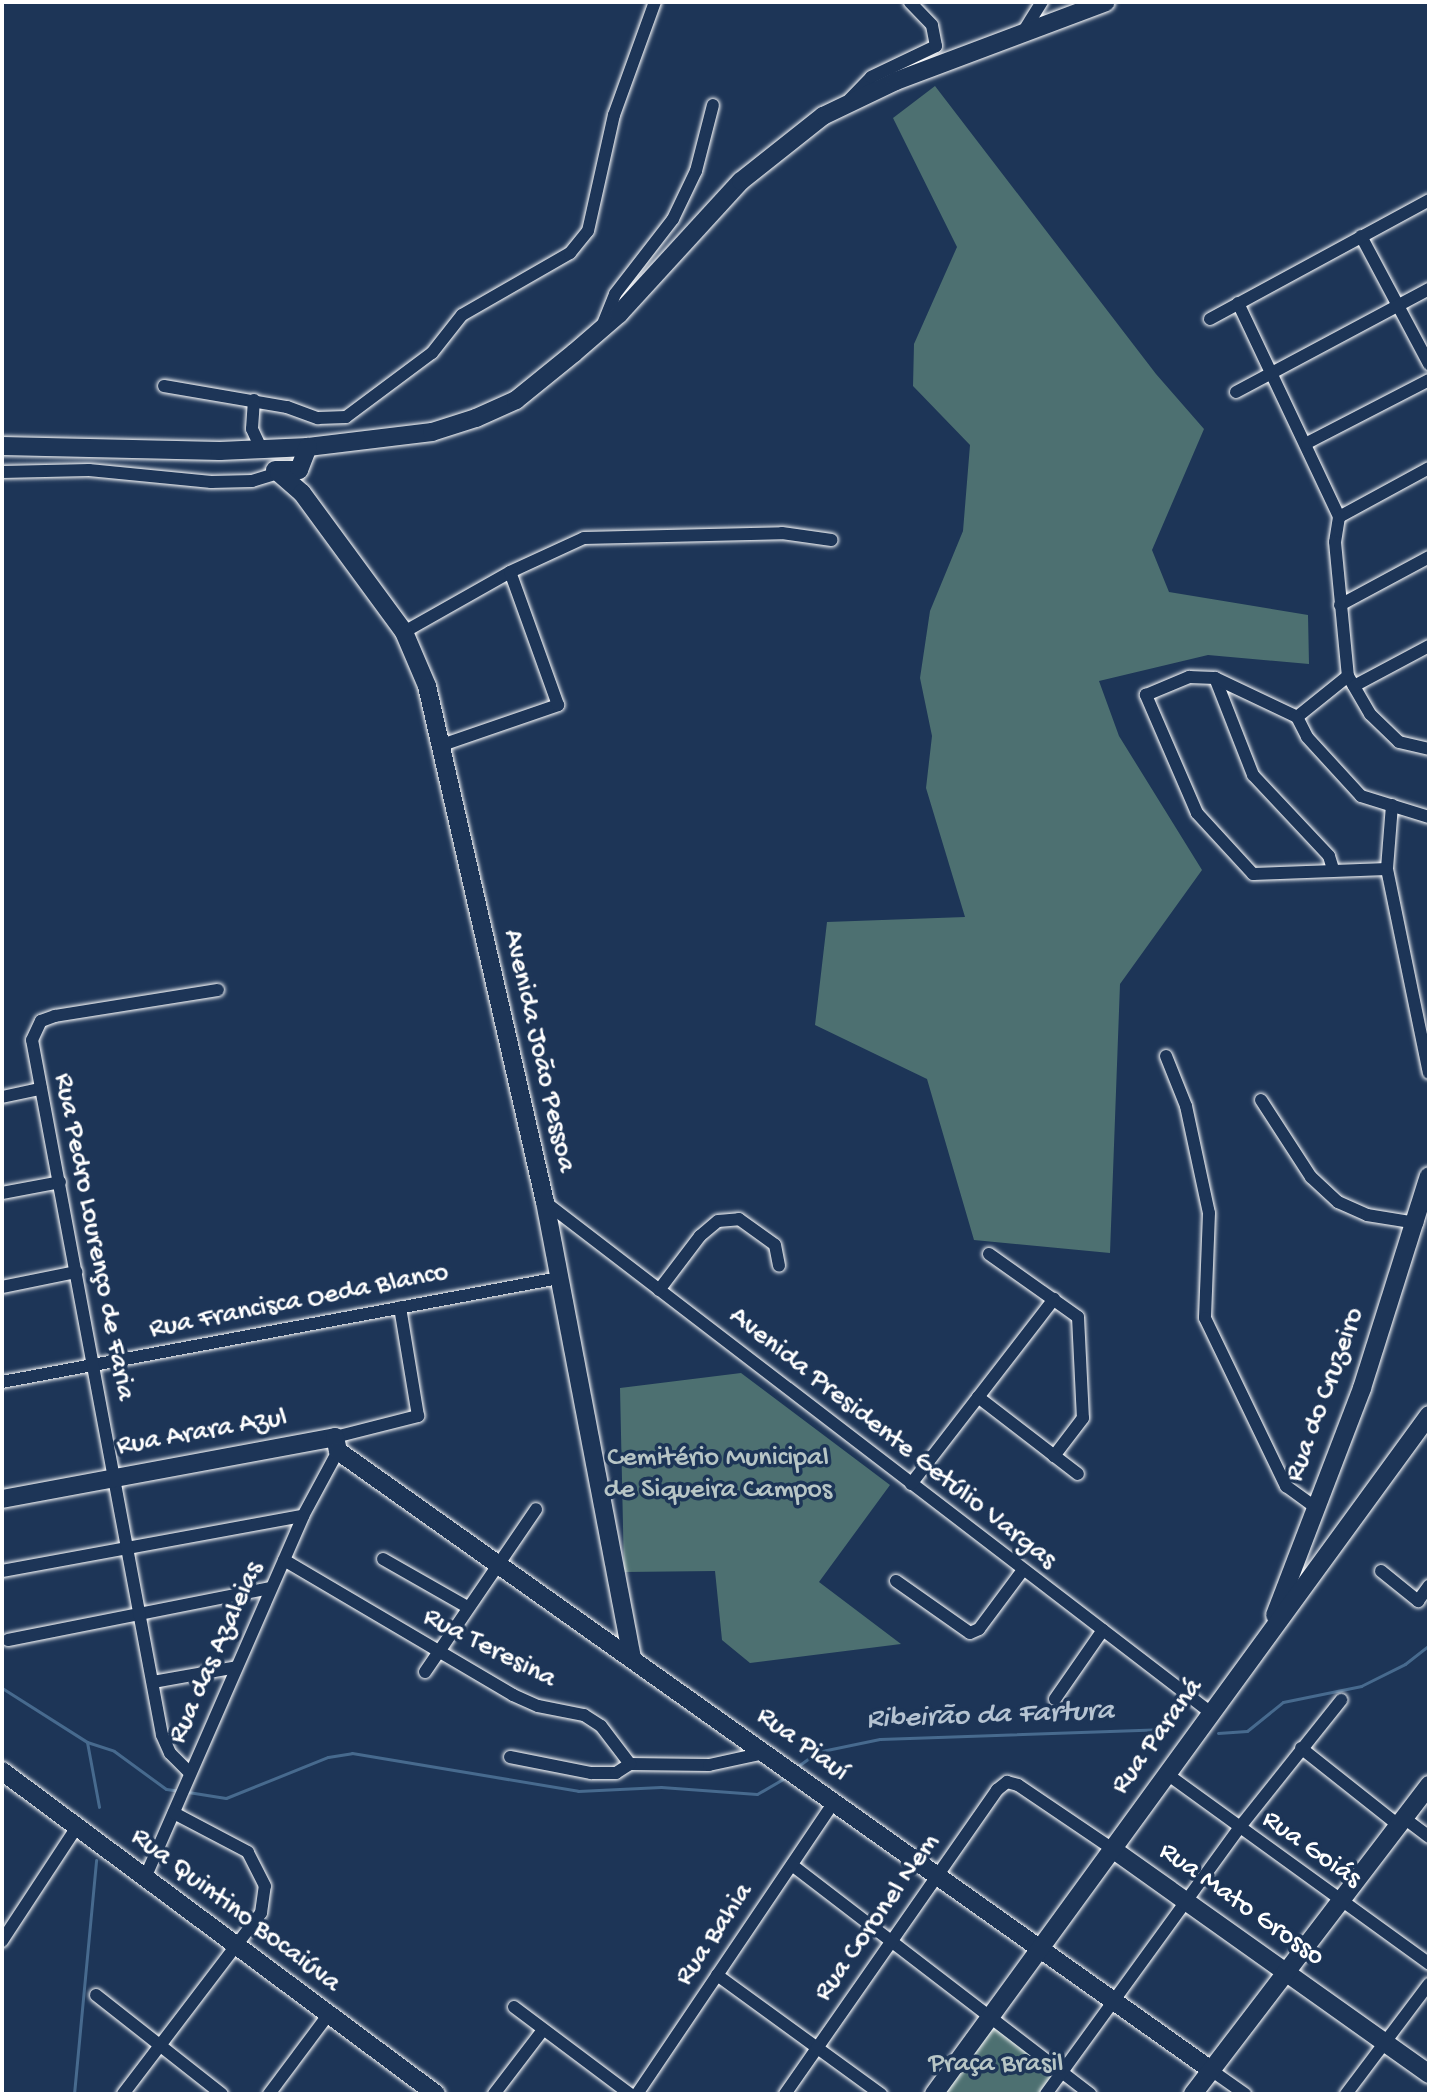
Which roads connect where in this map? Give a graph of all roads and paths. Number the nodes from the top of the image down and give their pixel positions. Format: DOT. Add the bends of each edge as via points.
graph roads {
  1 [pos="655,2"];
  2 [pos="910,2"];
  3 [pos="1042,2"];
  4 [pos="1106,2"];
  5 [pos="1021,35"];
  6 [pos="848,102"];
  7 [pos="713,105"];
  8 [pos="1429,200"];
  9 [pos="1361,236"];
  10 [pos="1429,289"];
  11 [pos="1238,303"];
  12 [pos="1398,306"];
  13 [pos="1210,319"];
  14 [pos="603,324"];
  15 [pos="1429,364"];
  16 [pos="1274,374"];
  17 [pos="1429,380"];
  18 [pos="164,386"];
  19 [pos="1236,392"];
  20 [pos="254,400"];
  21 [pos="1307,443"];
  22 [pos="2,446"];
  23 [pos="264,450"];
  24 [pos="306,456"];
  25 [pos="1429,468"];
  26 [pos="2,472"];
  27 [pos="279,473"];
  28 [pos="302,493"];
  29 [pos="1339,517"];
  30 [pos="832,540"];
  31 [pos="1429,557"];
  32 [pos="510,572"];
  33 [pos="1340,605"];
  34 [pos="404,632"];
  35 [pos="1429,646"];
  36 [pos="1215,678"];
  37 [pos="1351,681"];
  38 [pos="1297,717"];
  39 [pos="442,745"];
  40 [pos="1429,749"];
  41 [pos="1392,805"];
  42 [pos="1429,817"];
  43 [pos="1333,869"];
  44 [pos="1387,869"];
  45 [pos="218,990"];
  46 [pos="1166,1056"];
  47 [pos="1429,1073"];
  48 [pos="41,1089"];
  49 [pos="2,1097"];
  50 [pos="1261,1100"];
  51 [pos="1429,1176"];
  52 [pos="60,1182"];
  53 [pos="2,1193"];
  54 [pos="545,1202"];
  55 [pos="1423,1226"];
  56 [pos="989,1254"];
  57 [pos="779,1266"];
  58 [pos="76,1272"];
  59 [pos="559,1278"];
  60 [pos="2,1287"];
  61 [pos="659,1290"];
  62 [pos="1054,1299"];
  63 [pos="400,1307"];
  64 [pos="94,1365"];
  65 [pos="2,1382"];
  66 [pos="978,1397"];
  67 [pos="1429,1415"];
  68 [pos="337,1444"];
  69 [pos="1054,1456"];
  70 [pos="1078,1474"];
  71 [pos="116,1477"];
  72 [pos="911,1484"];
  73 [pos="2,1499"];
  74 [pos="1315,1507"];
  75 [pos="536,1509"];
  76 [pos="303,1516"];
  77 [pos="1301,1539"];
  78 [pos="127,1548"];
  79 [pos="1329,1551"];
  80 [pos="383,1559"];
  81 [pos="284,1560"];
  82 [pos="497,1563"];
  83 [pos="1023,1570"];
  84 [pos="2,1571"];
  85 [pos="1381,1571"];
  86 [pos="896,1581"];
  87 [pos="1429,1586"];
  88 [pos="271,1588"];
  89 [pos="467,1607"];
  90 [pos="139,1614"];
  91 [pos="1103,1630"];
  92 [pos="1269,1630"];
  93 [pos="8,1640"];
  94 [pos="438,1652"];
  95 [pos="632,1657"];
  96 [pos="237,1667"];
  97 [pos="425,1672"];
  98 [pos="153,1682"];
  99 [pos="1055,1699"];
  100 [pos="1341,1700"];
  101 [pos="1210,1712"];
  102 [pos="1301,1748"];
  103 [pos="764,1753"];
  104 [pos="510,1757"];
  105 [pos="630,1764"];
  106 [pos="2,1771"];
  107 [pos="1167,1774"];
  108 [pos="189,1777"];
  109 [pos="1018,1785"];
  110 [pos="1429,1785"];
  111 [pos="833,1803"];
  112 [pos="174,1813"];
  113 [pos="1401,1822"];
  114 [pos="77,1827"];
  115 [pos="1239,1828"];
  116 [pos="1429,1837"];
  117 [pos="1111,1848"];
  118 [pos="792,1865"];
  119 [pos="938,1872"];
  120 [pos="145,1878"];
  121 [pos="1341,1900"];
  122 [pos="1189,1901"];
  123 [pos="893,1939"];
  124 [pos="2,1941"];
  125 [pos="233,1943"];
  126 [pos="1041,1947"];
  127 [pos="1429,1964"];
  128 [pos="1287,1970"];
  129 [pos="717,1975"];
  130 [pos="1429,1984"];
  131 [pos="96,1995"];
  132 [pos="1116,2001"];
  133 [pos="514,2007"];
  134 [pos="328,2015"];
  135 [pos="988,2018"];
  136 [pos="543,2030"];
  137 [pos="1385,2042"];
  138 [pos="158,2046"];
  139 [pos="817,2048"];
  140 [pos="1211,2070"];
  141 [pos="1062,2072"];
  142 [pos="1429,2074"];
  143 [pos="123,2094"];
  144 [pos="222,2094"];
  145 [pos="269,2094"];
  146 [pos="436,2094"];
  147 [pos="494,2094"];
  148 [pos="630,2094"];
  149 [pos="637,2094"];
  150 [pos="785,2094"];
  151 [pos="881,2094"];
  152 [pos="934,2094"];
  153 [pos="1046,2094"];
  154 [pos="1090,2094"];
  155 [pos="1193,2094"];
  156 [pos="1245,2094"];
  157 [pos="1346,2094"];
  1 -- 20 [label="street" via="614,115 588,231 548,270 462,315 432,353 346,417 318,418"];
  2 -- 6 [label="street" via="932,25 936,46 871,77"];
  3 -- 5 [label="street"];
  4 -- 5 [label="street"];
  5 -- 6 [label="street"];
  6 -- 14 [label="street" via="788,140 741,181 619,314"];
  7 -- 14 [label="street" via="696,171 673,219 615,294"];
  8 -- 9 [label="street"];
  9 -- 11 [label="street"];
  9 -- 12 [label="street"];
  10 -- 12 [label="street"];
  11 -- 13 [label="street"];
  11 -- 16 [label="street"];
  12 -- 15 [label="street"];
  12 -- 16 [label="street"];
  14 -- 24 [label="street" via="516,400 476,418"];
  16 -- 19 [label="street"];
  16 -- 21 [label="street"];
  17 -- 21 [label="street"];
  18 -- 20 [label="street"];
  20 -- 23 [label="street, Avenida João Pessoa" via="252,429"];
  21 -- 29 [label="street"];
  22 -- 23 [label="street"];
  23 -- 24 [label="street"];
  23 -- 27 [label="street, Avenida João Pessoa"];
  24 -- 27 [label="street" via="293,473"];
  24 -- 28 [label="street"];
  25 -- 29 [label="street"];
  26 -- 27 [label="street" via="89,470 211,482 252,481"];
  27 -- 28 [label="street, Avenida João Pessoa"];
  28 -- 34 [label="street, Avenida João Pessoa"];
  29 -- 33 [label="street" via="1335,542"];
  30 -- 32 [label="street" via="782,533 584,538"];
  31 -- 33 [label="street"];
  32 -- 34 [label="street"];
  32 -- 39 [label="street" via="558,705"];
  33 -- 37 [label="street"];
  34 -- 39 [label="street, Avenida João Pessoa" via="427,686"];
  35 -- 37 [label="street"];
  36 -- 38 [label="street"];
  36 -- 43 [label="street" via="1253,775 1329,856"];
  36 -- 43 [label="street" via="1189,677 1146,695 1197,813 1253,874"];
  37 -- 38 [label="street"];
  37 -- 40 [label="street" via="1370,714 1399,742"];
  38 -- 41 [label="street" via="1307,737 1361,796"];
  39 -- 54 [label="street, Avenida João Pessoa"];
  41 -- 42 [label="street"];
  41 -- 44 [label="street"];
  43 -- 44 [label="street"];
  44 -- 47 [label="street"];
  45 -- 48 [label="street, Rua Pedro Lourenço de Faria" via="41,1021 32,1040"];
  46 -- 74 [label="street" via="1186,1106 1209,1213 1205,1318 1286,1486"];
  48 -- 49 [label="street"];
  48 -- 52 [label="street, Rua Pedro Lourenço de Faria"];
  50 -- 55 [label="street" via="1311,1177 1338,1202 1367,1215"];
  51 -- 55 [label="street, Rua do Cruzeiro"];
  52 -- 53 [label="street"];
  52 -- 58 [label="street, Rua Pedro Lourenço de Faria"];
  54 -- 59 [label="street, Avenida João Pessoa"];
  54 -- 61 [label="street, Avenida Presidente Getúlio Vargas"];
  55 -- 74 [label="street, Rua do Cruzeiro"];
  56 -- 62 [label="street"];
  57 -- 61 [label="street" via="775,1245 739,1219 718,1221"];
  58 -- 60 [label="street"];
  58 -- 64 [label="street, Rua Pedro Lourenço de Faria"];
  59 -- 63 [label="street, Rua Francisca Oeda Blanco"];
  59 -- 95 [label="street, Avenida João Pessoa"];
  61 -- 72 [label="street, Avenida Presidente Getúlio Vargas"];
  62 -- 66 [label="street"];
  62 -- 69 [label="street" via="1078,1317 1083,1418"];
  63 -- 64 [label="street, Rua Francisca Oeda Blanco"];
  63 -- 68 [label="street, Rua Arara Azul" via="420,1411 412,1421"];
  64 -- 65 [label="street, Rua Francisca Oeda Blanco"];
  64 -- 71 [label="street, Rua Pedro Lourenço de Faria"];
  66 -- 69 [label="street"];
  66 -- 72 [label="street"];
  67 -- 79 [label="street, Rua Paraná"];
  68 -- 71 [label="street, Rua Arara Azul"];
  68 -- 76 [label="street, Rua das Azaleias"];
  68 -- 82 [label="street, Rua Piauí"];
  69 -- 70 [label="street"];
  71 -- 73 [label="street, Rua Arara Azul"];
  71 -- 78 [label="street, Rua Pedro Lourenço de Faria"];
  72 -- 83 [label="street, Avenida Presidente Getúlio Vargas"];
  74 -- 77 [label="street, Rua do Cruzeiro"];
  75 -- 82 [label="street"];
  76 -- 78 [label="street"];
  76 -- 81 [label="street, Rua das Azaleias"];
  77 -- 79 [label="street"];
  77 -- 92 [label="street, Rua do Cruzeiro"];
  78 -- 84 [label="street"];
  78 -- 90 [label="street, Rua Pedro Lourenço de Faria"];
  79 -- 92 [label="street, Rua Paraná"];
  80 -- 89 [label="street"];
  81 -- 88 [label="street, Rua das Azaleias"];
  81 -- 94 [label="street, Rua Teresina"];
  82 -- 89 [label="street"];
  82 -- 95 [label="street, Rua Piauí"];
  83 -- 86 [label="street" via="979,1629 970,1633"];
  83 -- 91 [label="street, Avenida Presidente Getúlio Vargas"];
  85 -- 87 [label="street" via="1418,1601"];
  88 -- 90 [label="street"];
  88 -- 96 [label="street, Rua das Azaleias"];
  89 -- 94 [label="street"];
  90 -- 93 [label="street"];
  90 -- 98 [label="street, Rua Pedro Lourenço de Faria"];
  91 -- 99 [label="street"];
  91 -- 101 [label="street, Avenida Presidente Getúlio Vargas"];
  92 -- 101 [label="street, Rua Paraná"];
  94 -- 97 [label="street"];
  94 -- 105 [label="street, Rua Teresina" via="538,1706 584,1715 601,1726"];
  95 -- 103 [label="street, Rua Piauí"];
  96 -- 98 [label="street"];
  96 -- 108 [label="street, Rua das Azaleias"];
  98 -- 108 [label="street, Rua Pedro Lourenço de Faria" via="162,1735"];
  100 -- 102 [label="street"];
  101 -- 107 [label="street, Rua Paraná"];
  102 -- 113 [label="street"];
  102 -- 115 [label="street"];
  103 -- 105 [label="street" via="709,1765"];
  103 -- 111 [label="street, Rua Piauí"];
  104 -- 105 [label="street" via="591,1773 616,1773"];
  106 -- 114 [label="street, Rua Quintino Bocaiúva"];
  107 -- 115 [label="street, Rua Goiás"];
  107 -- 117 [label="street, Rua Paraná"];
  108 -- 112 [label="street, Rua das Azaleias"];
  109 -- 117 [label="street, Rua Mato Grosso"];
  109 -- 119 [label="street, Rua Coronel Nem" via="1007,1782 997,1790"];
  110 -- 113 [label="street"];
  111 -- 118 [label="street, Rua Bahia"];
  111 -- 119 [label="street, Rua Piauí"];
  112 -- 120 [label="street, Rua das Azaleias"];
  112 -- 125 [label="street" via="232,1839 258,1866 265,1886 261,1913"];
  113 -- 116 [label="street"];
  113 -- 121 [label="street"];
  114 -- 120 [label="street, Rua Quintino Bocaiúva"];
  114 -- 124 [label="street"];
  115 -- 121 [label="street, Rua Goiás"];
  115 -- 122 [label="street"];
  117 -- 122 [label="street, Rua Mato Grosso"];
  117 -- 126 [label="street, Rua Paraná"];
  118 -- 123 [label="street"];
  118 -- 129 [label="street, Rua Bahia"];
  119 -- 123 [label="street, Rua Coronel Nem"];
  119 -- 126 [label="street, Rua Piauí"];
  120 -- 125 [label="street, Rua Quintino Bocaiúva"];
  121 -- 127 [label="street, Rua Goiás"];
  121 -- 128 [label="street"];
  122 -- 128 [label="street, Rua Mato Grosso"];
  122 -- 132 [label="street"];
  123 -- 135 [label="street"];
  123 -- 139 [label="street, Rua Coronel Nem"];
  125 -- 134 [label="street, Rua Quintino Bocaiúva"];
  125 -- 138 [label="street"];
  126 -- 132 [label="street, Rua Piauí"];
  126 -- 135 [label="street, Rua Paraná"];
  128 -- 137 [label="street, Rua Mato Grosso"];
  128 -- 140 [label="street"];
  129 -- 139 [label="street"];
  129 -- 149 [label="street, Rua Bahia"];
  130 -- 137 [label="street"];
  131 -- 138 [label="street"];
  132 -- 140 [label="street, Rua Piauí"];
  132 -- 141 [label="street"];
  133 -- 136 [label="street"];
  134 -- 145 [label="street"];
  134 -- 146 [label="street, Rua Quintino Bocaiúva"];
  135 -- 141 [label="street"];
  135 -- 152 [label="street, Rua Paraná"];
  136 -- 147 [label="street"];
  136 -- 148 [label="street"];
  137 -- 142 [label="street, Rua Mato Grosso"];
  137 -- 157 [label="street"];
  138 -- 143 [label="street"];
  138 -- 144 [label="street"];
  139 -- 150 [label="street, Rua Coronel Nem"];
  139 -- 151 [label="street"];
  140 -- 155 [label="street"];
  140 -- 156 [label="street, Rua Piauí"];
  141 -- 153 [label="street"];
  141 -- 154 [label="street"];
}
